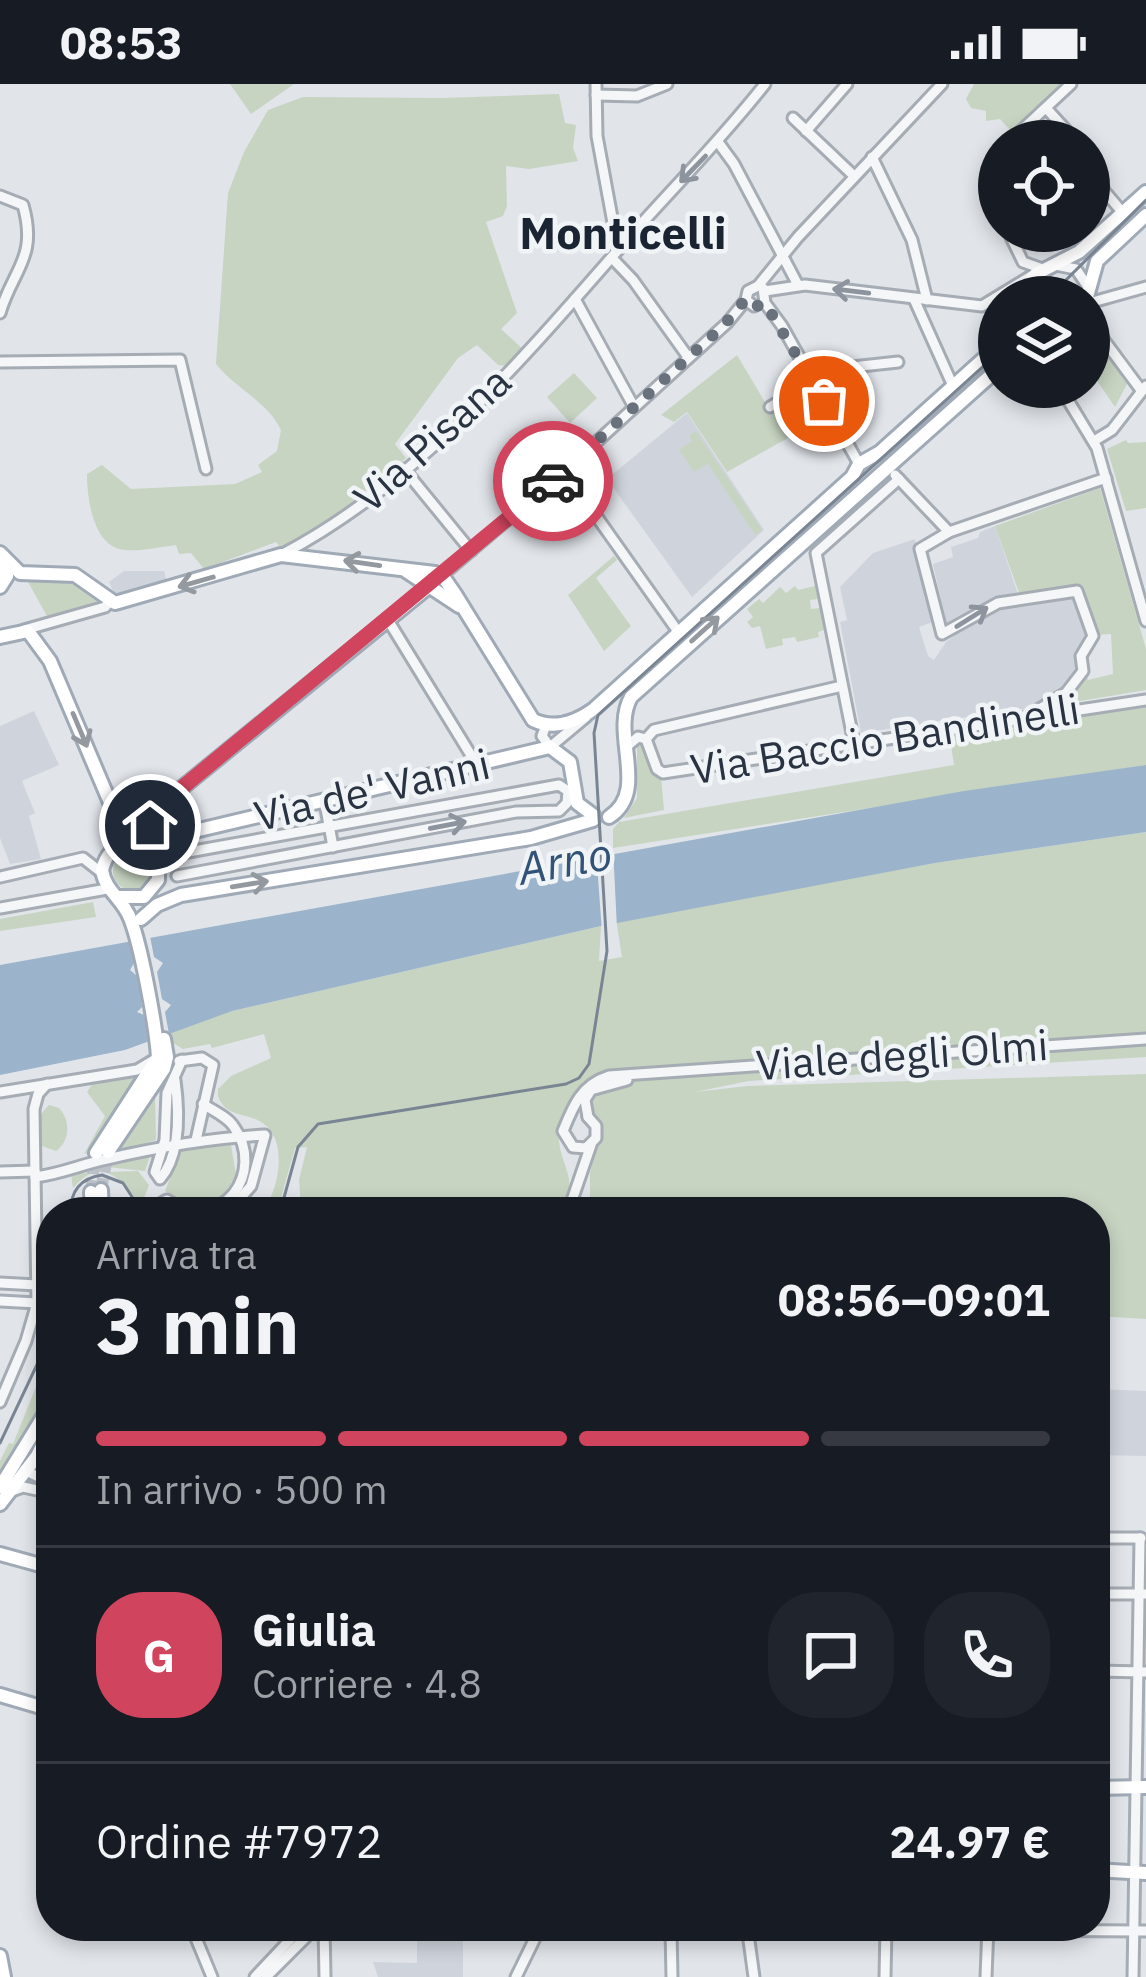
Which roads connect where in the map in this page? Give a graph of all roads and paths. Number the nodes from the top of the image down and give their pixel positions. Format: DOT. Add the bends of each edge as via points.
graph roads {
  1 [pos="667,84"];
  2 [pos="765,84"];
  3 [pos="847,84"];
  4 [pos="1072,84"];
  5 [pos="937,87"];
  6 [pos="596,90"];
  7 [pos="1046,108"];
  8 [pos="793,118"];
  9 [pos="1033,120"];
  10 [pos="1057,120"];
  11 [pos="806,131"];
  12 [pos="718,142"];
  13 [pos="872,157"];
  14 [pos="854,176"];
  15 [pos="1146,192"];
  16 [pos="0,196"];
  17 [pos="1110,198"];
  18 [pos="1123,213"];
  19 [pos="1146,215"];
  20 [pos="1018,252"];
  21 [pos="615,254"];
  22 [pos="783,254"];
  23 [pos="1047,268"];
  24 [pos="1039,276"];
  25 [pos="1078,276"];
  26 [pos="1094,276"];
  27 [pos="797,285"];
  28 [pos="1146,287"];
  29 [pos="1110,293"];
  30 [pos="758,297"];
  31 [pos="575,298"];
  32 [pos="914,299"];
  33 [pos="927,300"];
  34 [pos="0,313"];
  35 [pos="1110,346"];
  36 [pos="688,357"];
  37 [pos="0,362"];
  38 [pos="898,362"];
  39 [pos="978,364"];
  40 [pos="813,380"];
  41 [pos="953,386"];
  42 [pos="978,387"];
  43 [pos="1143,388"];
  44 [pos="634,407"];
  45 [pos="770,407"];
  46 [pos="1073,408"];
  47 [pos="1094,441"];
  48 [pos="857,461"];
  49 [pos="888,467"];
  50 [pos="206,469"];
  51 [pos="404,469"];
  52 [pos="1106,478"];
  53 [pos="899,479"];
  54 [pos="586,503"];
  55 [pos="949,532"];
  56 [pos="471,551"];
  57 [pos="0,553"];
  58 [pos="281,555"];
  59 [pos="0,564"];
  60 [pos="399,568"];
  61 [pos="27,574"];
  62 [pos="442,576"];
  63 [pos="1,586"];
  64 [pos="427,588"];
  65 [pos="110,601"];
  66 [pos="465,611"];
  67 [pos="1146,616"];
  68 [pos="388,620"];
  69 [pos="24,630"];
  70 [pos="679,633"];
  71 [pos="0,638"];
  72 [pos="842,686"];
  73 [pos="1146,700"];
  74 [pos="522,706"];
  75 [pos="589,712"];
  76 [pos="1026,717"];
  77 [pos="546,725"];
  78 [pos="646,739"];
  79 [pos="854,742"];
  80 [pos="626,746"];
  81 [pos="550,747"];
  82 [pos="526,754"];
  83 [pos="477,765"];
  84 [pos="325,803"];
  85 [pos="610,817"];
  86 [pos="329,825"];
  87 [pos="136,843"];
  88 [pos="119,845"];
  89 [pos="168,847"];
  90 [pos="333,847"];
  91 [pos="0,858"];
  92 [pos="159,863"];
  93 [pos="102,873"];
  94 [pos="3,876"];
  95 [pos="177,876"];
  96 [pos="112,893"];
  97 [pos="181,895"];
  98 [pos="146,896"];
  99 [pos="0,908"];
  100 [pos="138,924"];
  101 [pos="1146,1039"];
  102 [pos="164,1057"];
  103 [pos="182,1060"];
  104 [pos="658,1073"];
  105 [pos="47,1084"];
  106 [pos="0,1092"];
  107 [pos="203,1104"];
  108 [pos="588,1117"];
  109 [pos="567,1121"];
  110 [pos="238,1137"];
  111 [pos="196,1140"];
  112 [pos="570,1145"];
  113 [pos="591,1145"];
  114 [pos="168,1146"];
  115 [pos="102,1153"];
  116 [pos="0,1172"];
  117 [pos="34,1174"];
  118 [pos="579,1174"];
  119 [pos="230,1197"];
  120 [pos="241,1197"];
  121 [pos="572,1197"];
  122 [pos="36,1248"];
  123 [pos="0,1283"];
  124 [pos="36,1285"];
  125 [pos="0,1301"];
  126 [pos="36,1303"];
  127 [pos="36,1305"];
  128 [pos="6,1373"];
  129 [pos="0,1402"];
  130 [pos="36,1431"];
  131 [pos="36,1457"];
  132 [pos="27,1470"];
  133 [pos="36,1474"];
  134 [pos="36,1490"];
  135 [pos="3,1491"];
  136 [pos="1110,1538"];
  137 [pos="1143,1538"];
  138 [pos="0,1550"];
  139 [pos="36,1563"];
  140 [pos="1110,1594"];
  141 [pos="1143,1594"];
  142 [pos="1110,1671"];
  143 [pos="1143,1672"];
  144 [pos="0,1695"];
  145 [pos="36,1706"];
  146 [pos="1110,1788"];
  147 [pos="1142,1788"];
  148 [pos="1110,1871"];
  149 [pos="1141,1872"];
  150 [pos="1110,1930"];
  151 [pos="1140,1931"];
  152 [pos="196,1941"];
  153 [pos="298,1941"];
  154 [pos="301,1941"];
  155 [pos="322,1941"];
  156 [pos="327,1941"];
  157 [pos="534,1941"];
  158 [pos="671,1941"];
  159 [pos="749,1941"];
  160 [pos="886,1941"];
  161 [pos="987,1941"];
  162 [pos="324,1945"];
  163 [pos="0,1958"];
  164 [pos="2,1977"];
  165 [pos="212,1977"];
  166 [pos="255,1977"];
  167 [pos="266,1977"];
  168 [pos="325,1977"];
  169 [pos="517,1977"];
  170 [pos="672,1977"];
  171 [pos="754,1977"];
  172 [pos="885,1977"];
  173 [pos="986,1977"];
  174 [pos="1133,1977"];
  1 -- 6 [label="street" via="637,96"];
  2 -- 12 [label="street, Via Pisana"];
  3 -- 11 [label="street"];
  4 -- 7 [label="street"];
  5 -- 13 [label="street"];
  6 -- 21 [label="street"];
  7 -- 9 [label="street"];
  7 -- 10 [label="street"];
  8 -- 11 [label="street"];
  11 -- 14 [label="street"];
  12 -- 21 [label="street, Via Pisana, one-way"];
  12 -- 22 [label="street"];
  13 -- 14 [label="street"];
  13 -- 33 [label="street" via="912,240"];
  14 -- 22 [label="street"];
  15 -- 18 [label="main road"];
  16 -- 34 [label="street" via="23,205 28,244"];
  17 -- 18 [label="street"];
  18 -- 23 [label="main road"];
  19 -- 26 [label="main road" via="1099,259"];
  20 -- 23 [label="street" via="1023,262"];
  21 -- 31 [label="street, Via Pisana"];
  21 -- 36 [label="street"];
  22 -- 27 [label="street"];
  22 -- 30 [label="street"];
  23 -- 24 [label="main road"];
  23 -- 25 [label="street" via="1074,268"];
  23 -- 33 [label="street" via="984,306"];
  27 -- 30 [label="street"];
  32 -- 27 [label="street, one-way"];
  28 -- 29 [label="street"];
  30 -- 36 [label="street"];
  30 -- 40 [label="street"];
  31 -- 44 [label="street"];
  31 -- 51 [label="street, Via Pisana" via="482,401"];
  32 -- 33 [label="street"];
  32 -- 41 [label="street"];
  35 -- 43 [label="street"];
  36 -- 44 [label="street"];
  37 -- 50 [label="street" via="180,360"];
  38 -- 40 [label="street" via="834,369"];
  39 -- 41 [label="main road"];
  40 -- 45 [label="street"];
  40 -- 48 [label="street"];
  41 -- 48 [label="main road" via="880,452"];
  42 -- 49 [label="main road"];
  43 -- 47 [label="street"];
  44 -- 56 [label="street"];
  46 -- 47 [label="street"];
  47 -- 52 [label="street"];
  48 -- 70 [label="main road" via="852,477"];
  49 -- 53 [label="street"];
  80 -- 49 [label="main road, one-way" via="625,712 637,691"];
  51 -- 56 [label="street"];
  51 -- 58 [label="street, Via Pisana" via="346,517"];
  52 -- 55 [label="street"];
  52 -- 67 [label="street"];
  53 -- 55 [label="street"];
  53 -- 72 [label="street" via="816,554"];
  54 -- 70 [label="street"];
  55 -- 76 [label="street, one-way" via="920,549 942,634 998,603 1078,591 1093,637 1081,656 1083,671 1066,693"];
  56 -- 62 [label="street"];
  57 -- 61 [label="main road"];
  60 -- 58 [label="main road, one-way"];
  58 -- 65 [label="main road, Via Pisana, one-way"];
  59 -- 63 [label="main road" via="7,576"];
  60 -- 62 [label="main road"];
  60 -- 64 [label="main road"];
  61 -- 63 [label="street"];
  61 -- 65 [label="main road" via="75,575"];
  62 -- 64 [label="street"];
  62 -- 66 [label="main road"];
  64 -- 66 [label="main road"];
  64 -- 68 [label="main road"];
  65 -- 69 [label="street, Via Pisana"];
  66 -- 74 [label="main road"];
  68 -- 83 [label="street"];
  68 -- 87 [label="main road" via="178,791"];
  69 -- 71 [label="main road, Via Pisana"];
  69 -- 88 [label="main road, one-way" via="61,685 120,826"];
  70 -- 75 [label="main road"];
  72 -- 78 [label="street" via="654,730"];
  72 -- 79 [label="street"];
  73 -- 76 [label="street, Via Baccio Bandinelli"];
  74 -- 77 [label="main road"];
  74 -- 82 [label="main road" via="534,736"];
  75 -- 77 [label="main road"];
  75 -- 81 [label="street"];
  76 -- 79 [label="street, Via Baccio Bandinelli"];
  77 -- 81 [label="street" via="542,737"];
  78 -- 79 [label="street, Via Baccio Bandinelli" via="663,773"];
  78 -- 80 [label="street"];
  80 -- 85 [label="main road" via="628,794"];
  81 -- 82 [label="main road, Via de' Vanni"];
  97 -- 81 [label="main road, one-way" via="530,838 593,818 575,799 570,762"];
  82 -- 83 [label="main road, Via de' Vanni"];
  83 -- 84 [label="main road, Via de' Vanni"];
  84 -- 86 [label="street"];
  84 -- 89 [label="main road, Via de' Vanni" via="182,834"];
  86 -- 89 [label="street" via="183,853"];
  86 -- 90 [label="street"];
  90 -- 86 [label="street, one-way" via="560,810 564,785"];
  87 -- 88 [label="main road"];
  87 -- 92 [label="main road"];
  88 -- 93 [label="main road"];
  89 -- 92 [label="main road"];
  90 -- 95 [label="street"];
  91 -- 94 [label="street"];
  92 -- 95 [label="street"];
  92 -- 98 [label="main road"];
  93 -- 94 [label="street" via="83,858"];
  93 -- 96 [label="main road"];
  95 -- 97 [label="street"];
  96 -- 98 [label="main road"];
  96 -- 99 [label="street"];
  96 -- 100 [label="main road"];
  97 -- 100 [label="main road"];
  98 -- 100 [label="main road"];
  100 -- 102 [label="main road"];
  101 -- 104 [label="street, Viale degli Olmi"];
  102 -- 103 [label="street"];
  102 -- 103 [label="street"];
  102 -- 105 [label="street" via="137,1070"];
  102 -- 114 [label="street"];
  102 -- 115 [label="main road"];
  103 -- 107 [label="street" via="212,1064"];
  104 -- 108 [label="street, Viale degli Olmi" via="594,1088"];
  104 -- 109 [label="street, Viale degli Olmi" via="596,1081"];
  105 -- 106 [label="street"];
  105 -- 117 [label="street" via="36,1100"];
  107 -- 110 [label="street"];
  107 -- 111 [label="street"];
  108 -- 109 [label="street"];
  108 -- 113 [label="street" via="597,1128"];
  109 -- 112 [label="street"];
  110 -- 111 [label="street"];
  110 -- 119 [label="street" via="243,1172"];
  110 -- 120 [label="street" via="265,1135"];
  111 -- 114 [label="street"];
  112 -- 113 [label="street"];
  112 -- 118 [label="street"];
  113 -- 118 [label="street"];
  114 -- 117 [label="street"];
  116 -- 117 [label="street"];
  117 -- 122 [label="street"];
  118 -- 121 [label="street"];
  123 -- 124 [label="street"];
  125 -- 126 [label="street"];
  127 -- 128 [label="street"];
  128 -- 129 [label="street"];
  130 -- 135 [label="main road"];
  131 -- 132 [label="main road"];
  132 -- 133 [label="street"];
  132 -- 135 [label="main road"];
  134 -- 135 [label="street"];
  136 -- 137 [label="street"];
  137 -- 141 [label="street"];
  138 -- 139 [label="main road"];
  140 -- 141 [label="street"];
  141 -- 143 [label="street"];
  142 -- 143 [label="street"];
  143 -- 147 [label="street"];
  144 -- 145 [label="main road"];
  146 -- 147 [label="main road"];
  147 -- 149 [label="street"];
  148 -- 149 [label="main road"];
  149 -- 151 [label="street"];
  150 -- 151 [label="street"];
  151 -- 174 [label="street"];
  152 -- 165 [label="street"];
  153 -- 166 [label="street"];
  154 -- 167 [label="street"];
  155 -- 162 [label="street"];
  156 -- 162 [label="street"];
  157 -- 169 [label="street"];
  158 -- 170 [label="street"];
  159 -- 171 [label="street"];
  160 -- 172 [label="street"];
  161 -- 173 [label="street"];
  162 -- 168 [label="street"];
  163 -- 164 [label="main road"];
}
